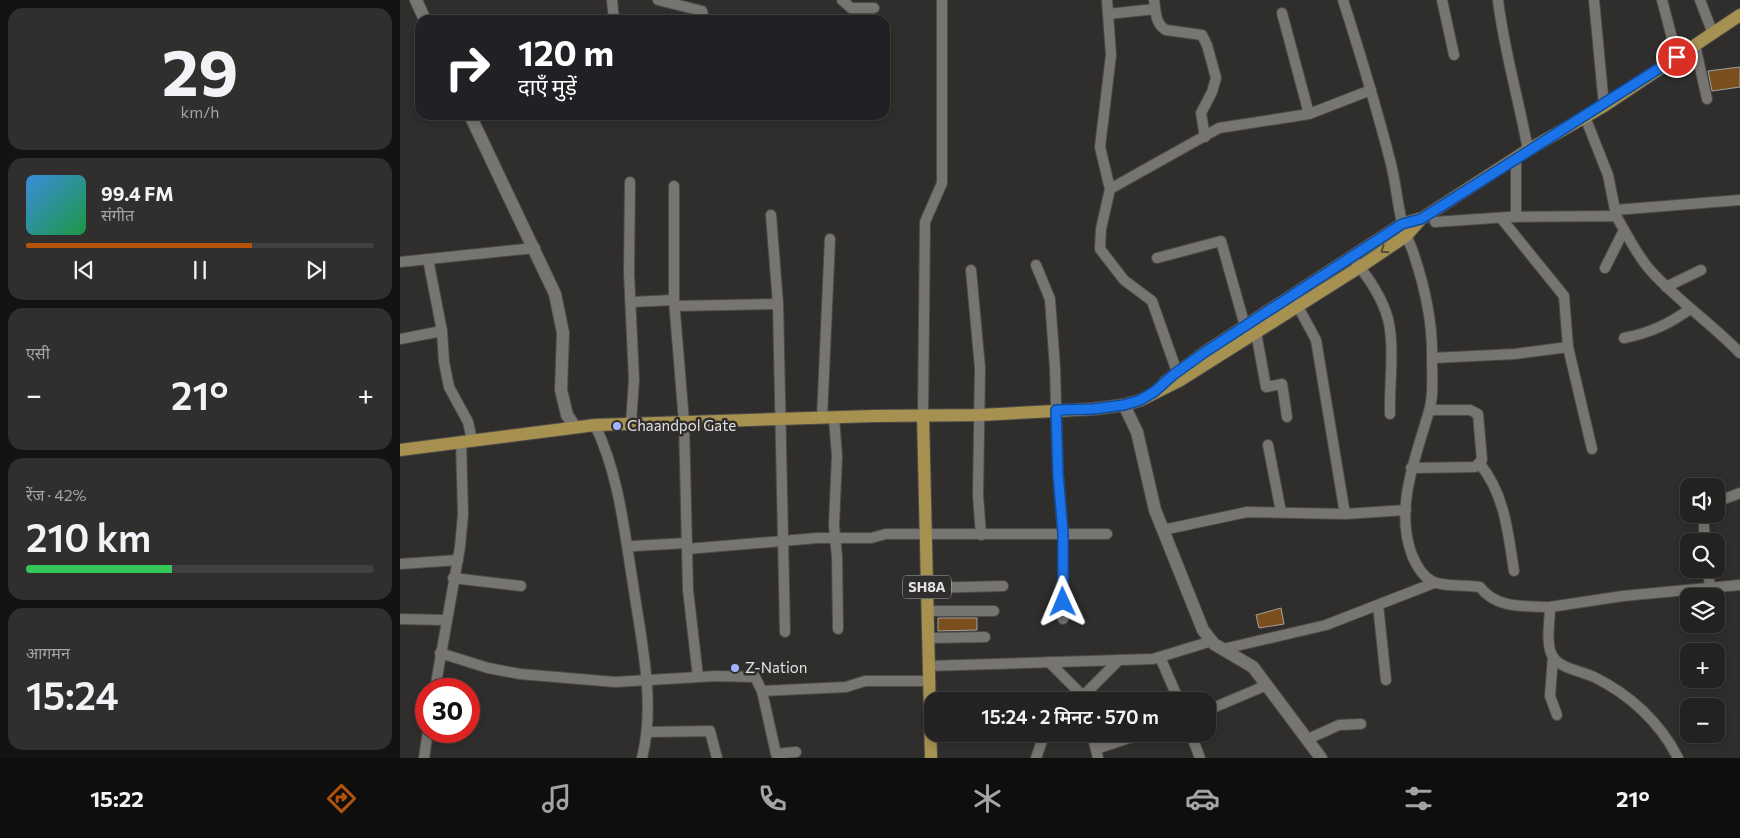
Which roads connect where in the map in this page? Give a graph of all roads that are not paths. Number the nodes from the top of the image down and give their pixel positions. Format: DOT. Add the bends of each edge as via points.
graph roads {
  1 [pos="416,0"];
  2 [pos="612,0"];
  3 [pos="658,0"];
  4 [pos="842,0"];
  5 [pos="942,0"];
  6 [pos="1107,0"];
  7 [pos="1342,0"];
  8 [pos="1442,0"];
  9 [pos="1498,0"];
  10 [pos="1594,0"];
  11 [pos="1662,0"];
  12 [pos="1700,0"];
  13 [pos="1155,5"];
  14 [pos="874,8"];
  15 [pos="1282,13"];
  16 [pos="1108,14"];
  17 [pos="423,15"];
  18 [pos="614,15"];
  19 [pos="703,15"];
  20 [pos="1740,15"];
  21 [pos="1712,34"];
  22 [pos="1695,45"];
  23 [pos="1454,55"];
  24 [pos="1677,57"];
  25 [pos="1371,90"];
  26 [pos="1707,100"];
  27 [pos="1604,106"];
  28 [pos="1309,114"];
  29 [pos="1585,117"];
  30 [pos="472,120"];
  31 [pos="1204,137"];
  32 [pos="1528,150"];
  33 [pos="1516,158"];
  34 [pos="630,182"];
  35 [pos="674,186"];
  36 [pos="1110,189"];
  37 [pos="1740,200"];
  38 [pos="1615,213"];
  39 [pos="771,215"];
  40 [pos="1516,216"];
  41 [pos="1501,218"];
  42 [pos="1435,222"];
  43 [pos="1404,230"];
  44 [pos="1624,230"];
  45 [pos="830,239"];
  46 [pos="535,248"];
  47 [pos="1157,258"];
  48 [pos="428,259"];
  49 [pos="400,262"];
  50 [pos="1356,262"];
  51 [pos="1036,265"];
  52 [pos="1605,268"];
  53 [pos="971,270"];
  54 [pos="1701,270"];
  55 [pos="1666,287"];
  56 [pos="1294,300"];
  57 [pos="631,302"];
  58 [pos="675,303"];
  59 [pos="778,304"];
  60 [pos="1690,309"];
  61 [pos="1252,326"];
  62 [pos="442,331"];
  63 [pos="1624,338"];
  64 [pos="400,339"];
  65 [pos="1568,347"];
  66 [pos="1740,353"];
  67 [pos="1432,358"];
  68 [pos="1177,372"];
  69 [pos="1154,392"];
  70 [pos="1124,405"];
  71 [pos="1056,410"];
  72 [pos="1430,410"];
  73 [pos="1390,414"];
  74 [pos="923,415"];
  75 [pos="980,415"];
  76 [pos="1288,417"];
  77 [pos="828,418"];
  78 [pos="780,420"];
  79 [pos="684,422"];
  80 [pos="631,423"];
  81 [pos="595,425"];
  82 [pos="575,427"];
  83 [pos="466,440"];
  84 [pos="1268,445"];
  85 [pos="1592,449"];
  86 [pos="400,450"];
  87 [pos="1480,464"];
  88 [pos="1411,468"];
  89 [pos="1740,494"];
  90 [pos="1725,499"];
  91 [pos="1406,510"];
  92 [pos="1281,512"];
  93 [pos="1345,514"];
  94 [pos="1163,530"];
  95 [pos="1063,533"];
  96 [pos="1107,534"];
  97 [pos="926,535"];
  98 [pos="980,535"];
  99 [pos="836,540"];
  100 [pos="783,541"];
  101 [pos="634,546"];
  102 [pos="687,546"];
  103 [pos="458,560"];
  104 [pos="400,564"];
  105 [pos="1514,571"];
  106 [pos="453,578"];
  107 [pos="1709,578"];
  108 [pos="1434,583"];
  109 [pos="1740,585"];
  110 [pos="521,586"];
  111 [pos="1003,586"];
  112 [pos="927,588"];
  113 [pos="1710,588"];
  114 [pos="1680,591"];
  115 [pos="1378,605"];
  116 [pos="1550,607"];
  117 [pos="927,611"];
  118 [pos="994,611"];
  119 [pos="400,619"];
  120 [pos="1063,619"];
  121 [pos="446,620"];
  122 [pos="838,629"];
  123 [pos="785,632"];
  124 [pos="985,637"];
  125 [pos="928,638"];
  126 [pos="1212,641"];
  127 [pos="1223,649"];
  128 [pos="440,653"];
  129 [pos="1160,656"];
  130 [pos="1553,657"];
  131 [pos="1119,660"];
  132 [pos="1048,662"];
  133 [pos="928,666"];
  134 [pos="698,677"];
  135 [pos="437,678"];
  136 [pos="645,680"];
  137 [pos="1386,680"];
  138 [pos="928,681"];
  139 [pos="1267,685"];
  140 [pos="762,691"];
  141 [pos="1075,692"];
  142 [pos="1088,692"];
  143 [pos="1175,692"];
  144 [pos="1216,707"];
  145 [pos="1557,715"];
  146 [pos="1361,724"];
  147 [pos="648,732"];
  148 [pos="1308,739"];
  149 [pos="1042,742"];
  150 [pos="1122,742"];
  151 [pos="1194,742"];
  152 [pos="426,743"];
  153 [pos="796,752"];
  154 [pos="1097,753"];
  155 [pos="424,758"];
  156 [pos="642,758"];
  157 [pos="717,758"];
  158 [pos="931,758"];
  159 [pos="1036,758"];
  160 [pos="1200,758"];
  161 [pos="1321,758"];
  162 [pos="1678,758"];
  1 -- 17 [label="street"];
  2 -- 18 [label="street"];
  3 -- 19 [label="street" via="702,11"];
  4 -- 14 [label="street" via="851,8"];
  5 -- 74 [label="street" via="942,183 925,222"];
  6 -- 16 [label="street"];
  7 -- 25 [label="street"];
  8 -- 23 [label="street"];
  9 -- 32 [label="street" via="1502,38 1518,94"];
  10 -- 27 [label="street"];
  11 -- 24 [label="street"];
  12 -- 21 [label="street"];
  13 -- 16 [label="street"];
  13 -- 31 [label="street" via="1157,21 1162,28 1202,35 1207,45 1216,78 1201,113"];
  15 -- 28 [label="street"];
  16 -- 36 [label="street" via="1111,55 1100,147"];
  20 -- 21 [label="main road"];
  21 -- 22 [label="main road"];
  22 -- 24 [label="main road"];
  22 -- 26 [label="street"];
  24 -- 27 [label="main road"];
  25 -- 28 [label="street"];
  25 -- 43 [label="street" via="1391,162"];
  27 -- 29 [label="main road"];
  28 -- 31 [label="street" via="1220,128"];
  29 -- 32 [label="main road"];
  29 -- 38 [label="street" via="1608,175"];
  30 -- 46 [label="street"];
  31 -- 36 [label="street"];
  32 -- 33 [label="main road"];
  33 -- 40 [label="street"];
  33 -- 43 [label="main road"];
  34 -- 57 [label="street"];
  35 -- 58 [label="street"];
  36 -- 68 [label="street" via="1100,249 1124,280 1152,301"];
  37 -- 38 [label="street"];
  38 -- 40 [label="street"];
  38 -- 44 [label="street"];
  39 -- 59 [label="street"];
  40 -- 41 [label="street"];
  41 -- 42 [label="street"];
  41 -- 65 [label="street" via="1562,292"];
  43 -- 50 [label="main road"];
  43 -- 67 [label="street" via="1422,281"];
  44 -- 52 [label="street"];
  44 -- 55 [label="street" via="1650,270"];
  45 -- 77 [label="street"];
  46 -- 48 [label="street"];
  46 -- 82 [label="street" via="555,294 562,333 561,390 567,415"];
  47 -- 61 [label="street" via="1222,241"];
  48 -- 49 [label="street"];
  48 -- 62 [label="street"];
  50 -- 56 [label="main road"];
  50 -- 73 [label="street" via="1372,285 1388,319"];
  51 -- 71 [label="street" via="1050,299"];
  53 -- 75 [label="street" via="978,336"];
  54 -- 55 [label="street"];
  55 -- 60 [label="street"];
  56 -- 61 [label="main road"];
  56 -- 93 [label="street" via="1316,340"];
  57 -- 58 [label="street"];
  57 -- 80 [label="street" via="634,380"];
  58 -- 59 [label="street"];
  58 -- 79 [label="street"];
  59 -- 78 [label="street"];
  60 -- 63 [label="street" via="1649,333"];
  60 -- 66 [label="street" via="1716,328"];
  61 -- 68 [label="main road"];
  61 -- 69 [label="main road" via="1180,381"];
  61 -- 76 [label="street" via="1266,387 1282,384"];
  62 -- 64 [label="street"];
  62 -- 83 [label="street" via="449,386 468,422"];
  65 -- 67 [label="street" via="1515,354"];
  65 -- 85 [label="street"];
  67 -- 72 [label="street"];
  68 -- 69 [label="main road"];
  69 -- 70 [label="main road"];
  70 -- 71 [label="main road"];
  70 -- 94 [label="street" via="1137,432"];
  71 -- 75 [label="main road"];
  71 -- 95 [label="street"];
  72 -- 87 [label="street" via="1470,410 1478,414 1483,456"];
  72 -- 88 [label="street"];
  74 -- 75 [label="main road"];
  74 -- 77 [label="main road"];
  74 -- 97 [label="main road, SH8A"];
  75 -- 98 [label="street"];
  77 -- 78 [label="main road"];
  77 -- 99 [label="street" via="837,456"];
  78 -- 79 [label="main road"];
  78 -- 100 [label="street"];
  79 -- 80 [label="main road"];
  79 -- 102 [label="street"];
  80 -- 81 [label="main road"];
  81 -- 82 [label="main road"];
  81 -- 136 [label="street" via="612,465 625,524"];
  82 -- 83 [label="main road"];
  83 -- 86 [label="main road"];
  83 -- 103 [label="street"];
  84 -- 92 [label="street"];
  87 -- 88 [label="street"];
  87 -- 105 [label="street" via="1500,496"];
  88 -- 91 [label="street"];
  89 -- 90 [label="street"];
  91 -- 93 [label="street"];
  91 -- 108 [label="street" via="1412,554 1423,575"];
  92 -- 93 [label="street"];
  92 -- 94 [label="street" via="1247,512"];
  94 -- 126 [label="street" via="1203,630"];
  95 -- 96 [label="street"];
  95 -- 98 [label="street"];
  95 -- 120 [label="street"];
  97 -- 98 [label="street"];
  97 -- 99 [label="street" via="886,534"];
  97 -- 112 [label="main road, SH8A"];
  99 -- 100 [label="street"];
  99 -- 122 [label="street"];
  100 -- 102 [label="street"];
  100 -- 123 [label="street"];
  101 -- 102 [label="street"];
  102 -- 134 [label="street" via="688,590"];
  103 -- 104 [label="street"];
  103 -- 106 [label="street"];
  106 -- 110 [label="street"];
  106 -- 121 [label="street"];
  107 -- 113 [label="street"];
  108 -- 115 [label="street"];
  108 -- 116 [label="street" via="1438,586 1460,584 1480,587 1486,595 1508,605"];
  109 -- 113 [label="street"];
  111 -- 112 [label="street"];
  112 -- 117 [label="main road, SH8A"];
  114 -- 116 [label="street"];
  115 -- 127 [label="street" via="1309,630"];
  115 -- 137 [label="street"];
  116 -- 130 [label="street"];
  117 -- 118 [label="street"];
  117 -- 125 [label="main road, SH8A"];
  119 -- 121 [label="street"];
  121 -- 128 [label="street"];
  124 -- 125 [label="street"];
  125 -- 133 [label="main road, SH8A"];
  126 -- 127 [label="street"];
  126 -- 129 [label="street"];
  127 -- 139 [label="street" via="1253,667"];
  128 -- 135 [label="street"];
  128 -- 136 [label="street" via="520,674 615,682"];
  129 -- 131 [label="street"];
  129 -- 143 [label="street"];
  130 -- 145 [label="street" via="1550,696"];
  130 -- 162 [label="street" via="1558,663 1593,676 1625,696 1661,730"];
  131 -- 132 [label="street"];
  131 -- 142 [label="street"];
  132 -- 133 [label="street"];
  132 -- 141 [label="street"];
  133 -- 138 [label="main road, SH8A"];
  134 -- 136 [label="street"];
  134 -- 140 [label="street" via="755,677"];
  136 -- 147 [label="street"];
  138 -- 140 [label="street" via="865,681 846,687"];
  138 -- 158 [label="main road, SH8A"];
  139 -- 144 [label="street"];
  139 -- 148 [label="street"];
  140 -- 153 [label="street" via="776,754"];
  146 -- 148 [label="street" via="1339,725"];
  147 -- 156 [label="street"];
  147 -- 157 [label="street" via="710,731"];
  148 -- 161 [label="street"];
  149 -- 159 [label="street"];
  150 -- 154 [label="street"];
  151 -- 160 [label="street"];
  152 -- 155 [label="street"];
}
